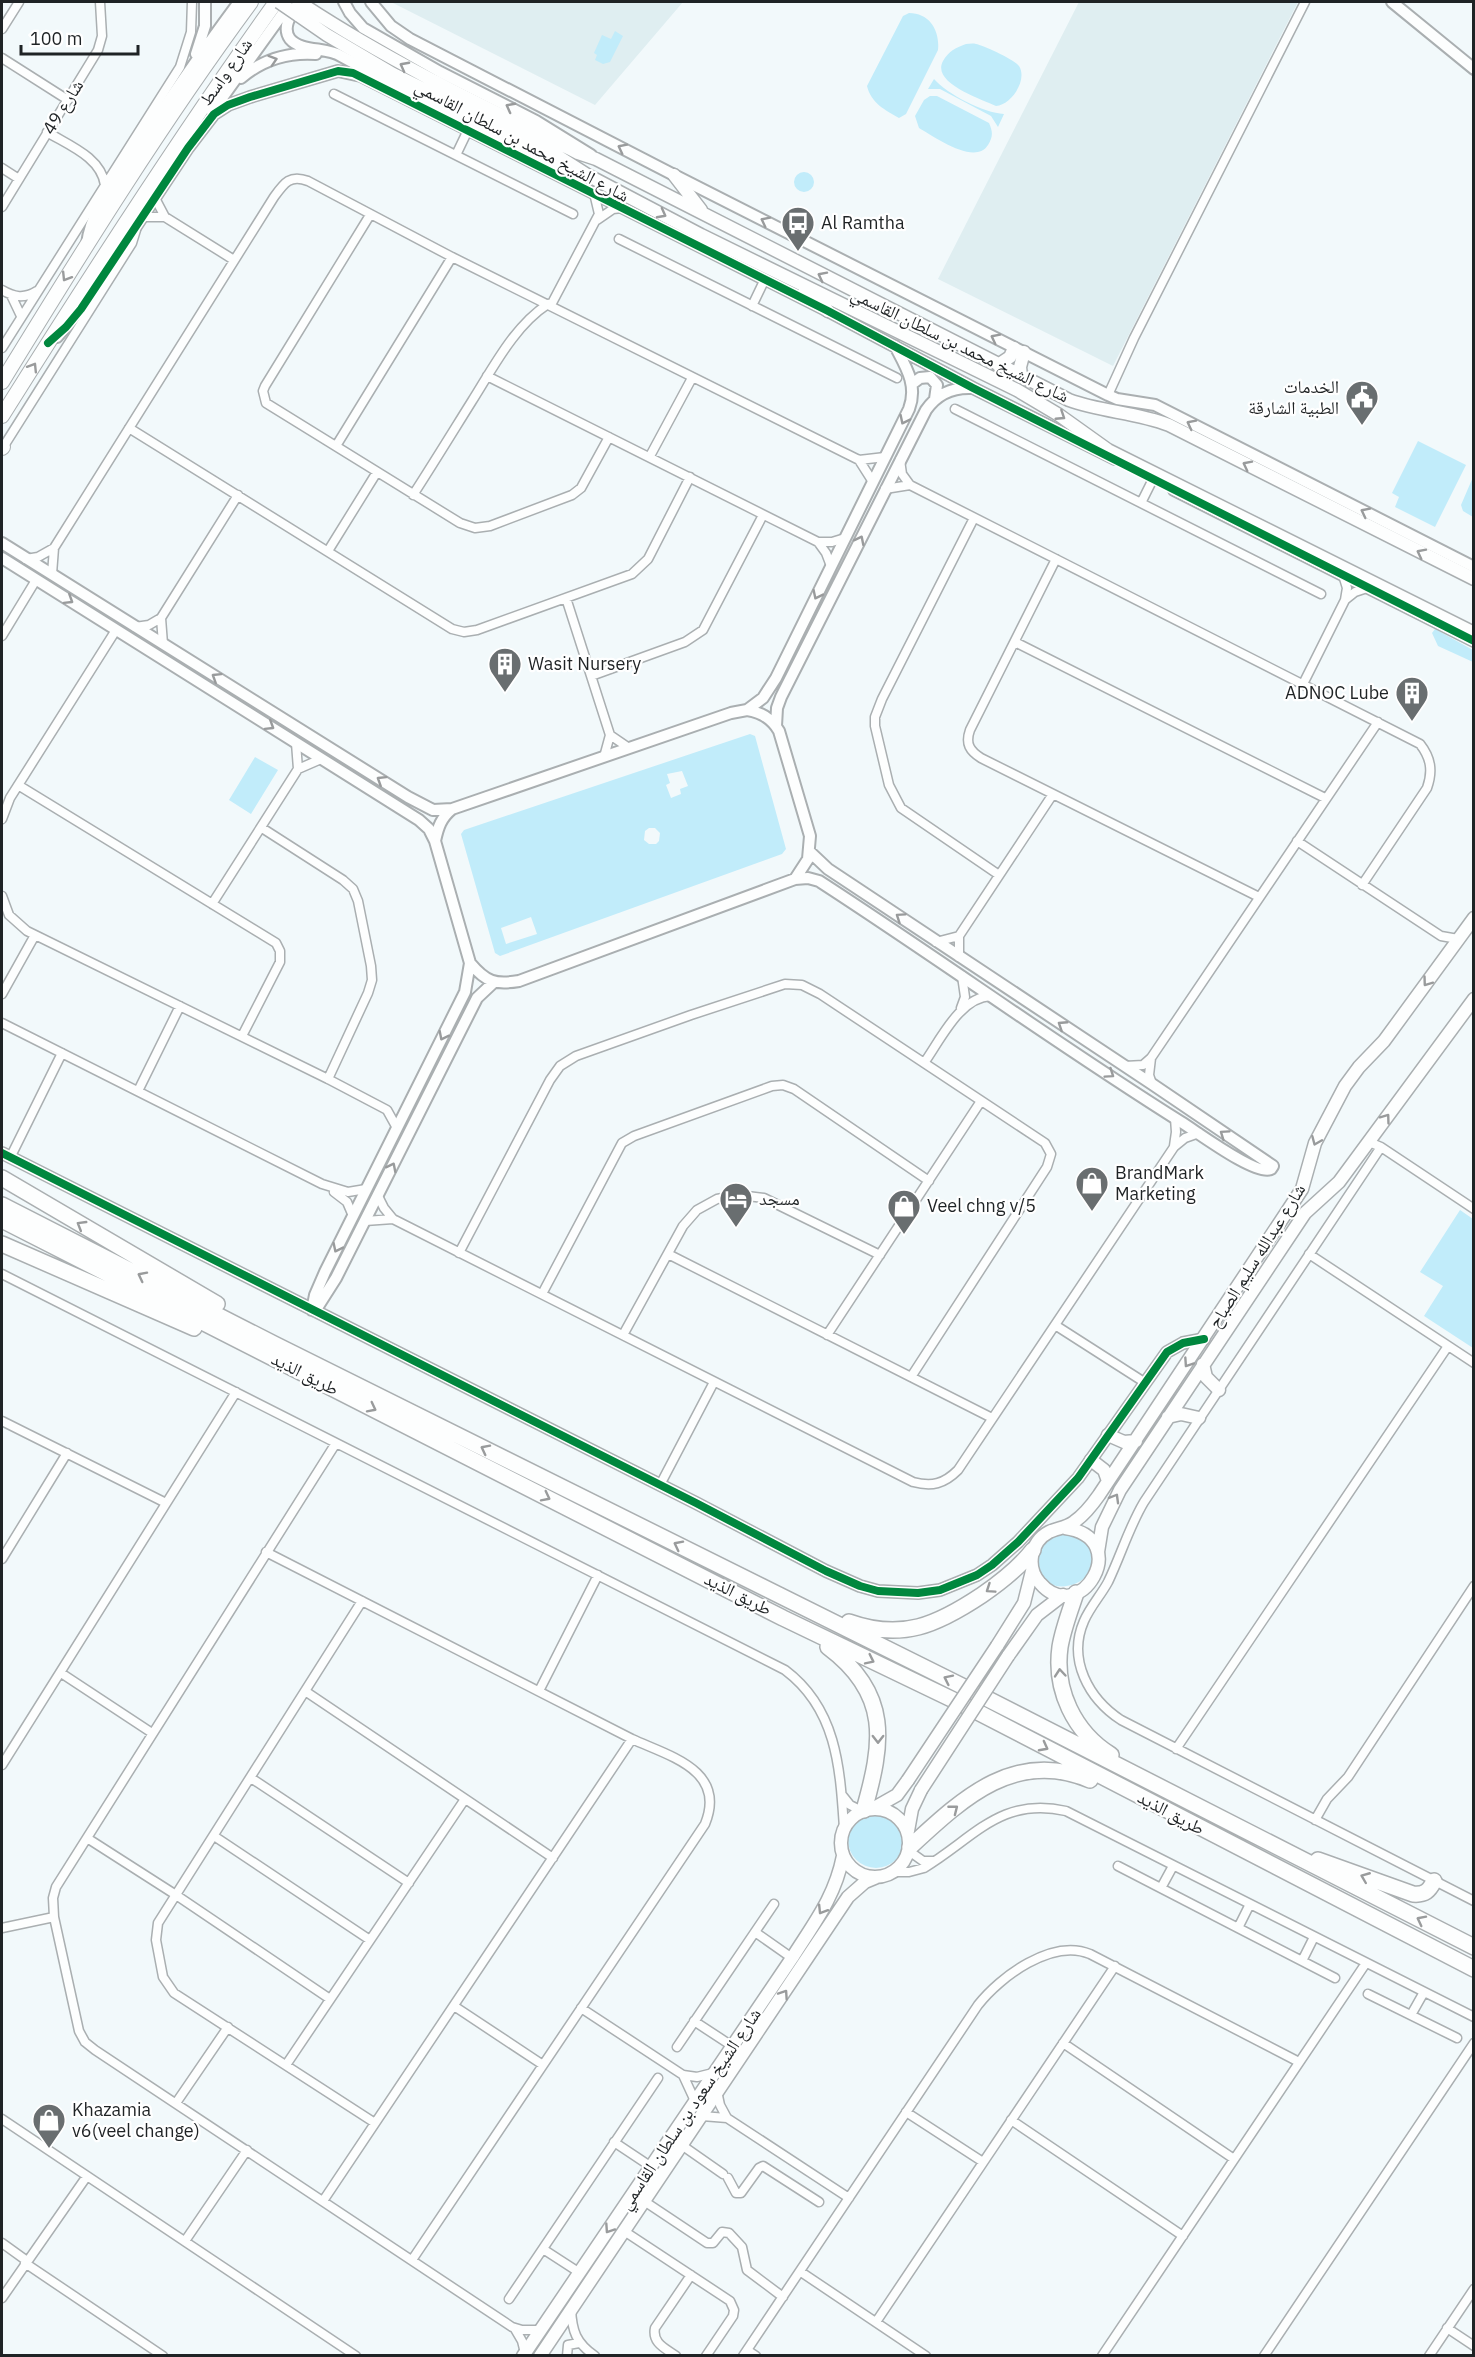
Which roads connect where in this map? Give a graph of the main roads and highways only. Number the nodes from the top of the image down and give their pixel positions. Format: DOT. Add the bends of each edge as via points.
graph roads {
  1 [pos="251,2"];
  2 [pos="278,2"];
  3 [pos="301,6"];
  4 [pos="674,175"];
  5 [pos="710,219"];
  6 [pos="798,283"];
  7 [pos="828,311"];
  8 [pos="998,365"];
  9 [pos="1021,376"];
  10 [pos="2,382"];
  11 [pos="2,417"];
  12 [pos="1473,579"];
  13 [pos="1473,633"];
  14 [pos="1473,918"];
  15 [pos="1473,999"];
  16 [pos="2,1178"];
  17 [pos="1302,1189"];
  18 [pos="2,1205"];
  19 [pos="1310,1207"];
  20 [pos="2,1221"];
  21 [pos="2,1244"];
  22 [pos="245,1343"];
  23 [pos="274,1344"];
  24 [pos="1203,1364"];
  25 [pos="1219,1390"];
  26 [pos="1168,1417"];
  27 [pos="1199,1418"];
  28 [pos="1108,1435"];
  29 [pos="1136,1441"];
  30 [pos="1091,1460"];
  31 [pos="1108,1481"];
  32 [pos="1065,1528"];
  33 [pos="1033,1550"];
  34 [pos="1098,1553"];
  35 [pos="1032,1570"];
  36 [pos="768,1590"];
  37 [pos="1070,1594"];
  38 [pos="783,1618"];
  39 [pos="867,1810"];
  40 [pos="908,1831"];
  41 [pos="1276,1847"];
  42 [pos="909,1849"];
  43 [pos="843,1856"];
  44 [pos="1297,1857"];
  45 [pos="1267,1863"];
  46 [pos="877,1877"];
  47 [pos="1434,1881"];
  48 [pos="1473,1947"];
  49 [pos="1473,1968"];
  50 [pos="713,2073"];
  51 [pos="717,2091"];
  52 [pos="524,2354"];
  53 [pos="540,2355"];
  1 -- 10 [label="highway, شارع واسط, one-way" via="197,74"];
  2 -- 3 [label="main road, شارع الشيخ محمد بن سلطان القاسمي, bridge"];
  11 -- 2 [label="highway, شارع واسط, one-way" via="198,113"];
  5 -- 3 [label="main road, شارع الشيخ محمد بن سلطان القاسمي, one-way" via="407,68"];
  3 -- 6 [label="main road, شارع الشيخ محمد بن سلطان القاسمي, one-way" via="327,35 393,74 554,153 589,176"];
  4 -- 5 [label="main road"];
  8 -- 5 [label="main road, شارع الشيخ محمد بن سلطان القاسمي, one-way"];
  6 -- 7 [label="main road"];
  6 -- 13 [label="main road, شارع الشيخ محمد بن سلطان القاسمي, one-way" via="1017,390 1108,450"];
  8 -- 9 [label="main road, شارع الشيخ محمد بن سلطان القاسمي"];
  8 -- 9 [label="main road" via="1019,350"];
  12 -- 9 [label="main road, شارع الشيخ محمد بن سلطان القاسمي, one-way" via="1169,425 1136,414 1077,403"];
  14 -- 17 [label="main road, شارع عبدالله سليم الصباح, one-way" via="1384,1041 1345,1086 1315,1143"];
  19 -- 15 [label="main road, شارع عبدالله سليم الصباح, one-way" via="1339,1182 1374,1142"];
  23 -- 16 [label="highway, one-way" via="240,1317"];
  17 -- 19 [label="main road" via="1301,1204"];
  17 -- 29 [label="main road, شارع عبدالله سليم الصباح, one-way"];
  23 -- 18 [label="highway, طريق الذيد, one-way"];
  19 -- 24 [label="main road, شارع عبدالله سليم الصباح"];
  20 -- 22 [label="highway, طريق الذيد"];
  21 -- 22 [label="highway" via="211,1335"];
  22 -- 38 [label="highway, طريق الذيد, one-way"];
  36 -- 23 [label="highway, طريق الذيد, one-way"];
  24 -- 25 [label="main road" via="1206,1377"];
  24 -- 26 [label="main road, شارع عبدالله سليم الصباح"];
  26 -- 27 [label="main road" via="1187,1414"];
  34 -- 26 [label="main road, شارع عبدالله سليم الصباح, one-way" via="1102,1527 1112,1503"];
  28 -- 29 [label="main road" via="1124,1442"];
  29 -- 31 [label="main road, شارع عبدالله سليم الصباح"];
  30 -- 31 [label="main road" via="1104,1470"];
  31 -- 32 [label="main road, شارع عبدالله سليم الصباح" via="1084,1514"];
  32 -- 33 [label="main road" via="1046,1534"];
  32 -- 34 [label="main road" via="1089,1538"];
  33 -- 35 [label="main road"];
  33 -- 36 [label="highway, one-way" via="1011,1574 955,1613 910,1629 862,1627 800,1599"];
  34 -- 37 [label="main road" via="1099,1563 1092,1582"];
  35 -- 37 [label="main road" via="1043,1587"];
  35 -- 39 [label="main road, bridge" via="1024,1603 908,1780 897,1795"];
  41 -- 36 [label="highway, طريق الذيد, one-way"];
  37 -- 40 [label="main road, bridge" via="1037,1615 1008,1656 921,1790"];
  41 -- 37 [label="highway, one-way" via="1215,1808 1118,1759 1087,1736 1066,1703 1061,1684 1060,1646"];
  38 -- 39 [label="highway, one-way" via="841,1656 865,1684 877,1719 878,1755"];
  38 -- 45 [label="highway, طريق الذيد, one-way" via="968,1707"];
  39 -- 40 [label="main road" via="891,1812"];
  39 -- 43 [label="main road" via="844,1828"];
  40 -- 42 [label="main road"];
  41 -- 44 [label="highway, طريق الذيد"];
  42 -- 45 [label="highway, one-way" via="957,1806 999,1779 1034,1769 1089,1780 1199,1836"];
  42 -- 46 [label="main road" via="894,1872"];
  43 -- 46 [label="main road" via="857,1872"];
  43 -- 50 [label="main road, شارع الشيخ سعود بن سلطان القاسمي, one-way" via="830,1897"];
  47 -- 44 [label="highway, one-way" via="1427,1892 1413,1894 1335,1865"];
  48 -- 44 [label="highway, طريق الذيد, one-way"];
  45 -- 49 [label="highway, طريق الذيد"];
  51 -- 46 [label="main road, شارع الشيخ سعود بن سلطان القاسمي, one-way" via="848,1897"];
  50 -- 51 [label="main road" via="721,2076"];
  50 -- 52 [label="main road, شارع الشيخ سعود بن سلطان القاسمي, one-way"];
  51 -- 53 [label="main road, شارع الشيخ سعود بن سلطان القاسمي"];
}
